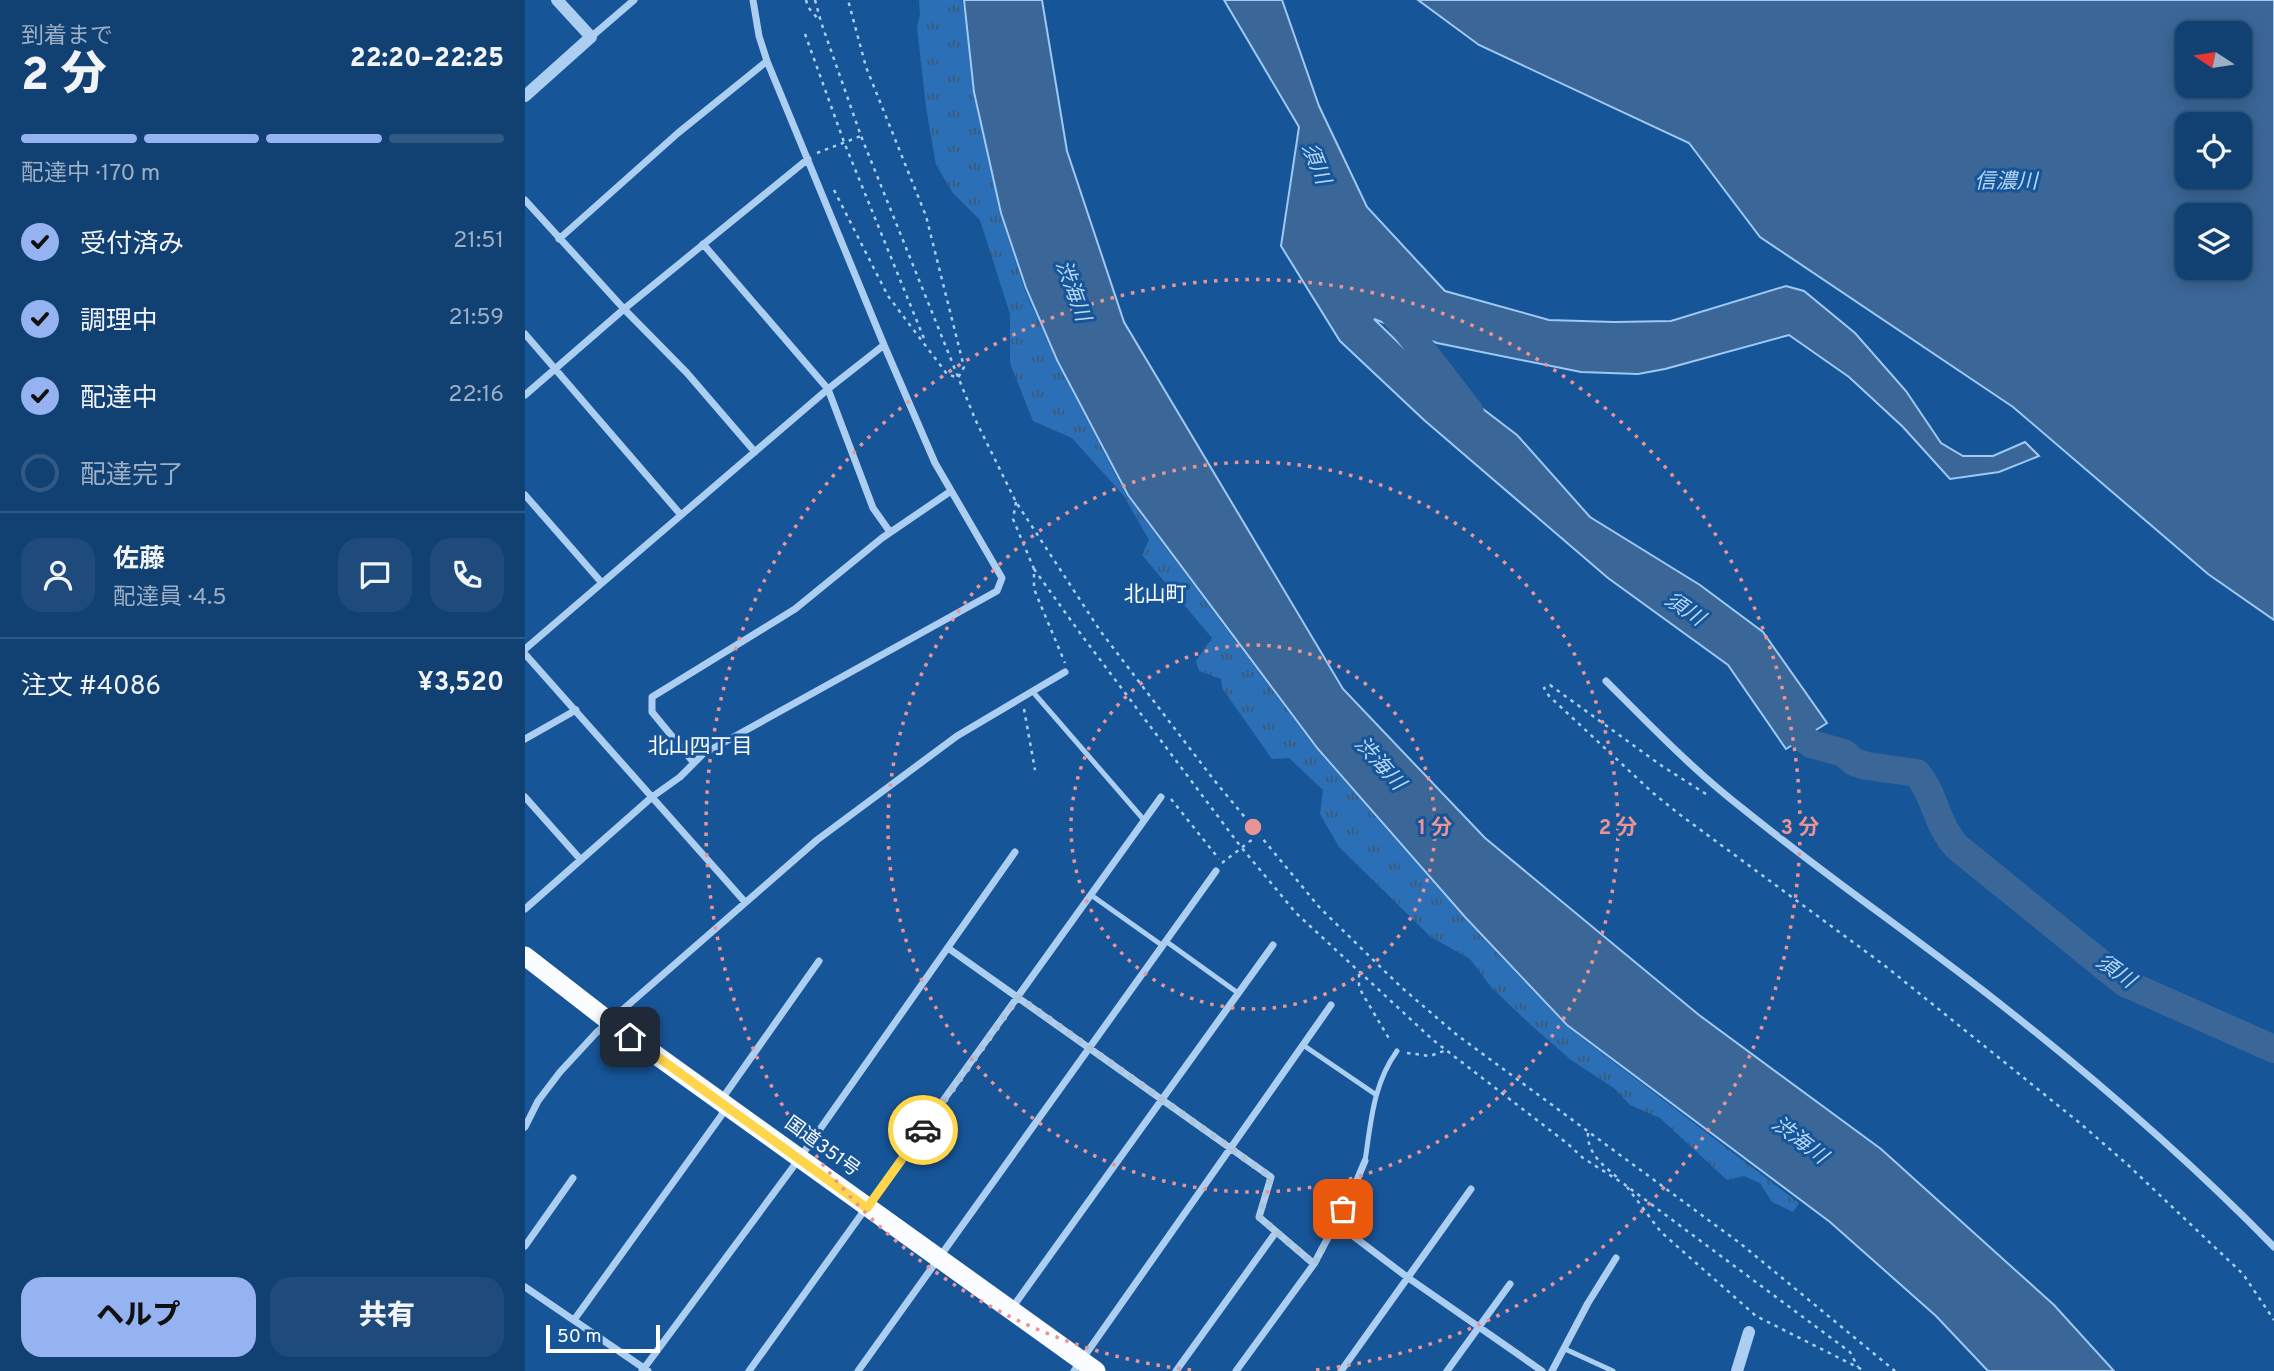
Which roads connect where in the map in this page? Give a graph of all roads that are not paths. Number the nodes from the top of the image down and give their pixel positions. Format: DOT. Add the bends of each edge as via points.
graph roads {
  1 [pos="557,0"];
  2 [pos="634,0"];
  3 [pos="753,0"];
  4 [pos="591,37"];
  5 [pos="767,61"];
  6 [pos="525,96"];
  7 [pos="811,157"];
  8 [pos="525,200"];
  9 [pos="559,239"];
  10 [pos="703,244"];
  11 [pos="624,309"];
  12 [pos="525,334"];
  13 [pos="884,345"];
  14 [pos="555,369"];
  15 [pos="828,389"];
  16 [pos="525,395"];
  17 [pos="755,452"];
  18 [pos="951,491"];
  19 [pos="525,495"];
  20 [pos="681,515"];
  21 [pos="890,532"];
  22 [pos="602,583"];
  23 [pos="525,652"];
  24 [pos="1065,672"];
  25 [pos="1606,681"];
  26 [pos="1033,692"];
  27 [pos="576,710"];
  28 [pos="525,739"];
  29 [pos="694,763"];
  30 [pos="525,797"];
  31 [pos="652,797"];
  32 [pos="1160,797"];
  33 [pos="1144,820"];
  34 [pos="1015,852"];
  35 [pos="581,860"];
  36 [pos="1216,871"];
  37 [pos="1091,895"];
  38 [pos="745,902"];
  39 [pos="525,909"];
  40 [pos="1165,944"];
  41 [pos="1273,945"];
  42 [pos="948,948"];
  43 [pos="525,957"];
  44 [pos="819,961"];
  45 [pos="1238,993"];
  46 [pos="1018,997"];
  47 [pos="1331,1005"];
  48 [pos="610,1022"];
  49 [pos="1303,1045"];
  50 [pos="1088,1048"];
  51 [pos="1397,1051"];
  52 [pos="1375,1094"];
  53 [pos="1163,1099"];
  54 [pos="726,1106"];
  55 [pos="525,1127"];
  56 [pos="1232,1148"];
  57 [pos="799,1159"];
  58 [pos="1364,1161"];
  59 [pos="573,1178"];
  60 [pos="1471,1189"];
  61 [pos="867,1208"];
  62 [pos="1336,1223"];
  63 [pos="1276,1232"];
  64 [pos="525,1246"];
  65 [pos="2274,1247"];
  66 [pos="1616,1258"];
  67 [pos="938,1259"];
  68 [pos="1314,1264"];
  69 [pos="1407,1277"];
  70 [pos="1510,1284"];
  71 [pos="525,1287"];
  72 [pos="1010,1311"];
  73 [pos="574,1320"];
  74 [pos="1478,1327"];
  75 [pos="1749,1332"];
  76 [pos="1565,1349"];
  77 [pos="1084,1368"];
  78 [pos="645,1370"];
  79 [pos="749,1371"];
  80 [pos="858,1371"];
  81 [pos="1177,1371"];
  82 [pos="1236,1371"];
  83 [pos="1341,1371"];
  84 [pos="1447,1371"];
  85 [pos="1542,1371"];
  86 [pos="1552,1371"];
  87 [pos="1613,1371"];
  88 [pos="1738,1371"];
  1 -- 4 [label="street"];
  2 -- 4 [label="street"];
  3 -- 5 [label="street"];
  4 -- 6 [label="street"];
  5 -- 7 [label="street"];
  5 -- 9 [label="street"];
  7 -- 10 [label="street"];
  7 -- 13 [label="street" via="813,172"];
  8 -- 9 [label="street"];
  9 -- 11 [label="street"];
  10 -- 11 [label="street"];
  10 -- 15 [label="street"];
  11 -- 14 [label="street"];
  11 -- 17 [label="street"];
  12 -- 14 [label="street"];
  13 -- 15 [label="street"];
  13 -- 18 [label="street"];
  14 -- 16 [label="street"];
  14 -- 20 [label="street"];
  15 -- 17 [label="street"];
  15 -- 21 [label="street" via="873,508"];
  17 -- 20 [label="street"];
  18 -- 21 [label="street"];
  18 -- 29 [label="street" via="1002,578 997,591"];
  19 -- 22 [label="street"];
  20 -- 22 [label="street"];
  21 -- 29 [label="street" via="795,609 652,697 652,712"];
  22 -- 23 [label="street"];
  23 -- 27 [label="street"];
  24 -- 26 [label="street"];
  25 -- 65 [label="street" via="1739,807 2006,1009 2131,1112"];
  26 -- 33 [label="lane"];
  26 -- 38 [label="street" via="957,736 817,840"];
  27 -- 28 [label="street"];
  27 -- 31 [label="street"];
  29 -- 31 [label="street"];
  30 -- 35 [label="street"];
  31 -- 35 [label="street"];
  31 -- 38 [label="street"];
  32 -- 33 [label="street"];
  33 -- 37 [label="street"];
  34 -- 42 [label="street"];
  35 -- 39 [label="street"];
  36 -- 40 [label="street"];
  37 -- 40 [label="lane"];
  37 -- 46 [label="street"];
  38 -- 48 [label="street"];
  40 -- 45 [label="lane"];
  40 -- 50 [label="street"];
  41 -- 45 [label="street"];
  42 -- 46 [label="street"];
  42 -- 57 [label="street"];
  43 -- 48 [label="highway, 国道351号"];
  44 -- 54 [label="street" via="724,1096"];
  45 -- 53 [label="street"];
  46 -- 50 [label="street"];
  46 -- 61 [label="street"];
  47 -- 49 [label="street"];
  48 -- 54 [label="highway, 国道351号"];
  48 -- 55 [label="street" via="560,1072"];
  49 -- 52 [label="lane"];
  49 -- 56 [label="street"];
  50 -- 53 [label="street"];
  50 -- 67 [label="street"];
  51 -- 52 [label="lane"];
  52 -- 58 [label="lane"];
  53 -- 56 [label="street"];
  53 -- 72 [label="street"];
  54 -- 57 [label="highway, 国道351号"];
  54 -- 73 [label="street"];
  56 -- 63 [label="street" via="1271,1177 1259,1217"];
  56 -- 77 [label="street"];
  57 -- 61 [label="highway, 国道351号"];
  57 -- 78 [label="street"];
  58 -- 62 [label="street"];
  59 -- 64 [label="street"];
  60 -- 69 [label="street"];
  61 -- 67 [label="highway, 国道351号"];
  61 -- 79 [label="street"];
  62 -- 68 [label="street"];
  62 -- 69 [label="street"];
  63 -- 68 [label="street"];
  63 -- 81 [label="street"];
  66 -- 76 [label="street"];
  67 -- 72 [label="highway, 国道351号"];
  67 -- 80 [label="street"];
  68 -- 82 [label="street"];
  69 -- 74 [label="street"];
  69 -- 83 [label="street"];
  70 -- 74 [label="street"];
  71 -- 73 [label="street"];
  72 -- 77 [label="highway, 国道351号"];
  73 -- 78 [label="street"];
  74 -- 84 [label="street"];
  74 -- 85 [label="street"];
  75 -- 88 [label="street"];
  76 -- 86 [label="street"];
  76 -- 87 [label="lane"];
}
